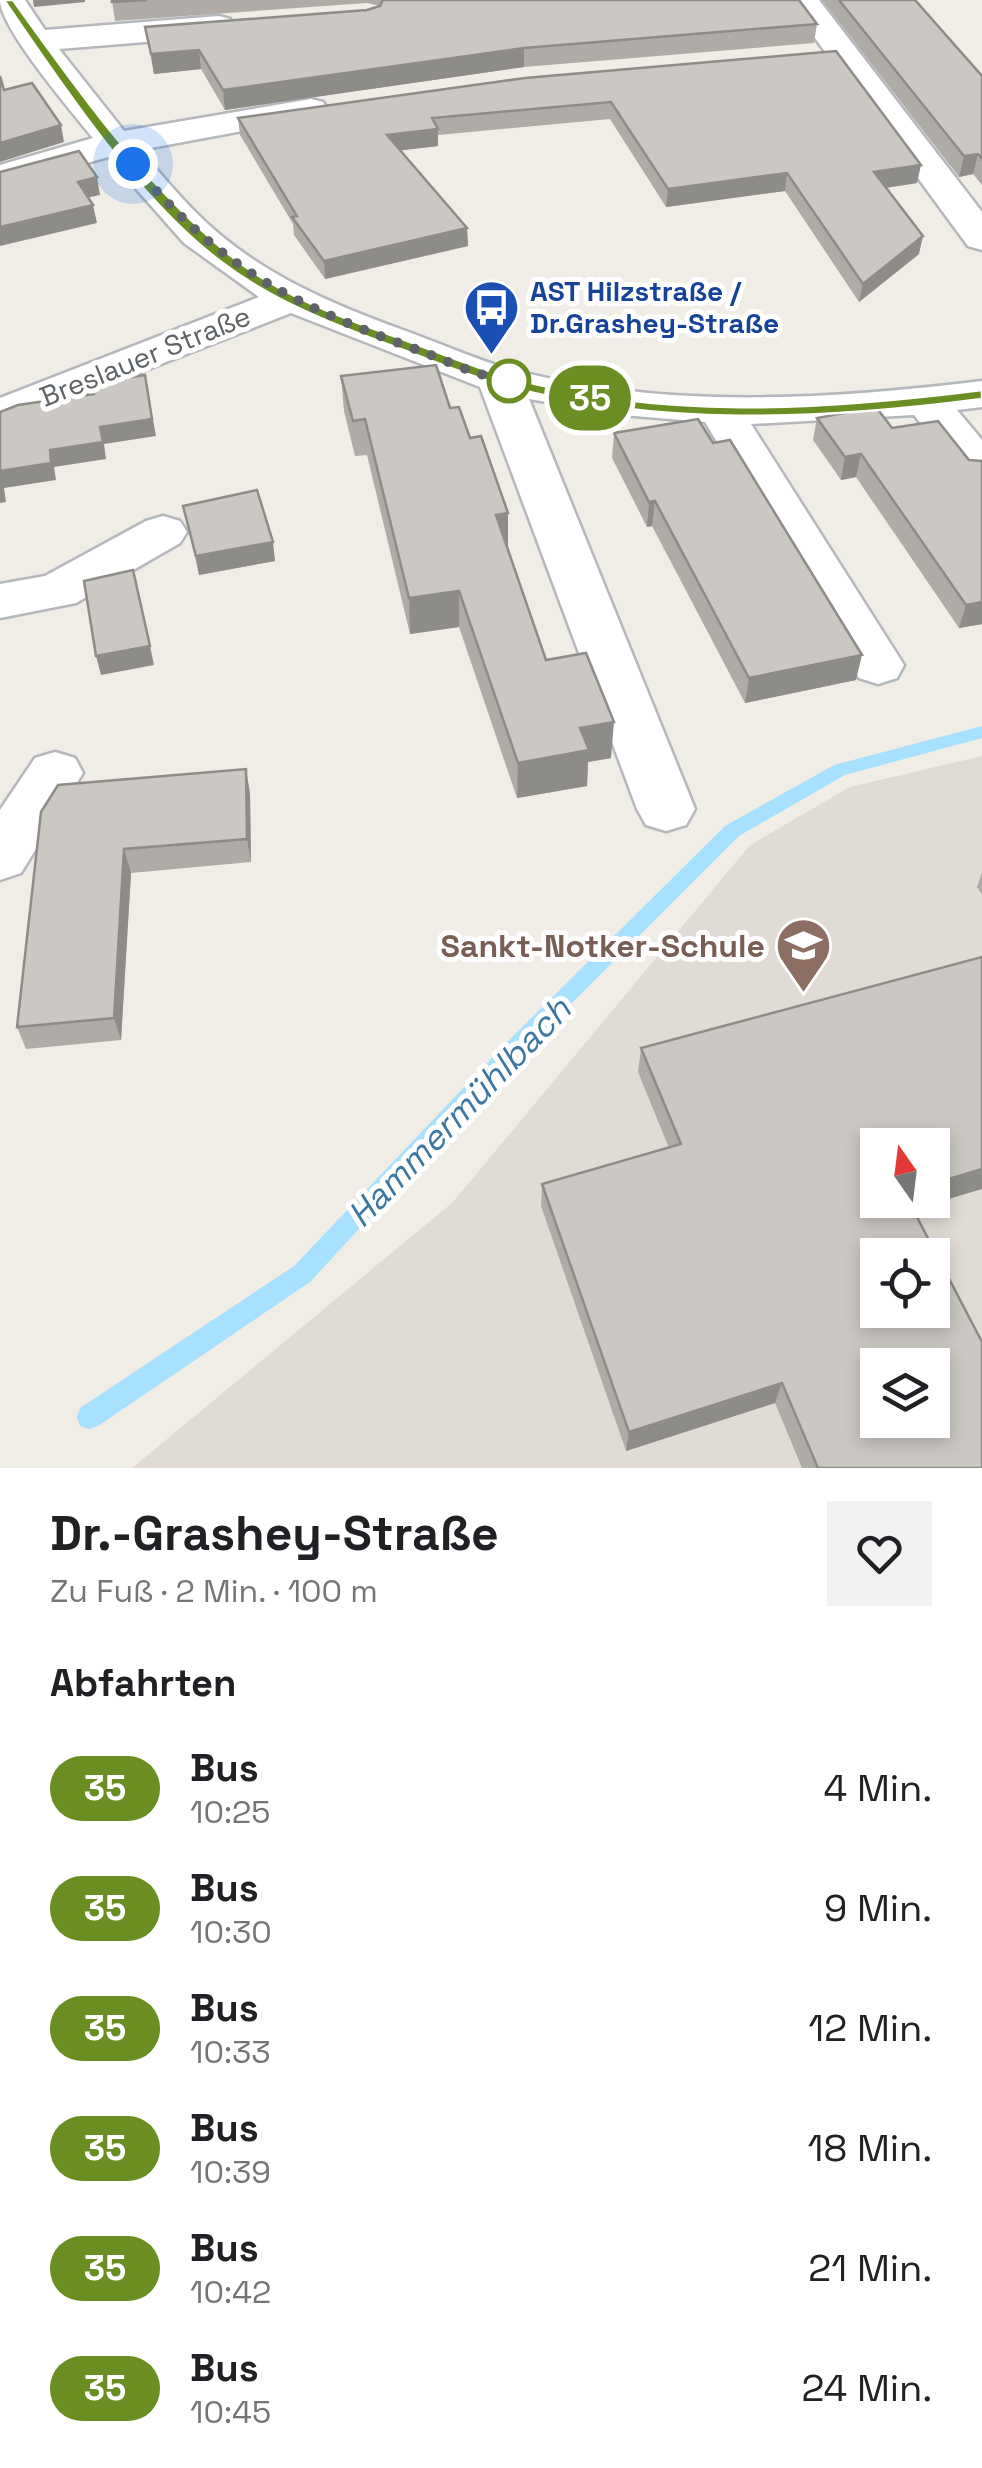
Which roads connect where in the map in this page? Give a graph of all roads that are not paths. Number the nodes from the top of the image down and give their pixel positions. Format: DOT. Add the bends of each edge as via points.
graph roads {
  1 [pos="5,0"];
  2 [pos="803,0"];
  3 [pos="252,23"];
  4 [pos="35,41"];
  5 [pos="840,54"];
  6 [pos="804,56"];
  7 [pos="340,106"];
  8 [pos="116,143"];
  9 [pos="0,177"];
  10 [pos="982,238"];
  11 [pos="290,299"];
  12 [pos="499,379"];
  13 [pos="982,394"];
  14 [pos="927,402"];
  15 [pos="721,411"];
  16 [pos="0,414"];
  17 [pos="982,470"];
  18 [pos="163,532"];
  19 [pos="0,600"];
  20 [pos="878,665"];
  21 [pos="55,774"];
  22 [pos="666,810"];
  23 [pos="0,857"];
  1 -- 4 [label="street"];
  2 -- 5 [label="street"];
  3 -- 4 [label="street"];
  4 -- 8 [label="street"];
  5 -- 6 [label="street"];
  5 -- 10 [label="street"];
  7 -- 8 [label="street"];
  8 -- 9 [label="street"];
  8 -- 11 [label="street" via="168,206 224,258"];
  11 -- 12 [label="street"];
  11 -- 16 [label="street, Breslauer Straße"];
  12 -- 15 [label="street" via="617,404"];
  12 -- 22 [label="street"];
  13 -- 14 [label="street"];
  14 -- 15 [label="street" via="866,410"];
  14 -- 17 [label="street"];
  15 -- 20 [label="street"];
  18 -- 19 [label="street" via="58,591"];
  21 -- 23 [label="street"];
}
